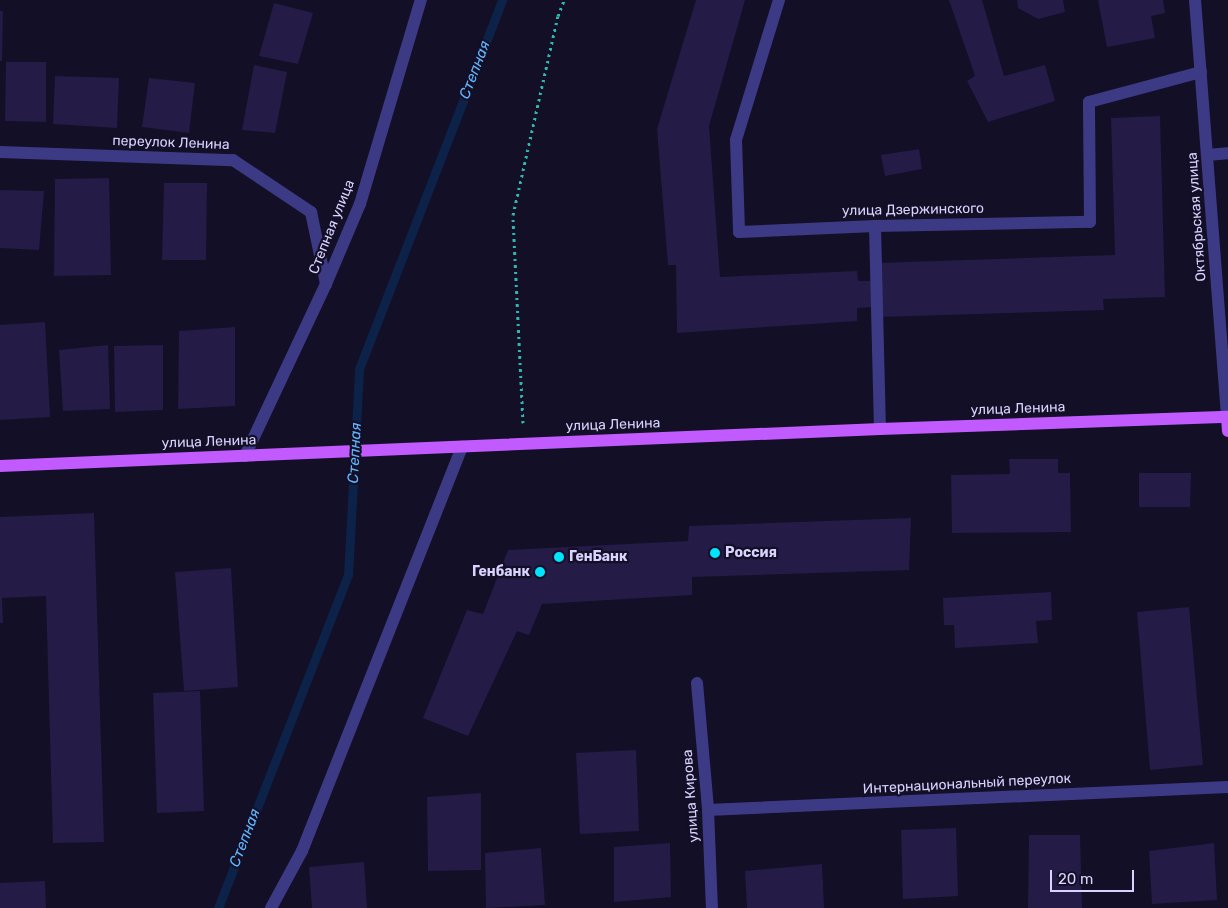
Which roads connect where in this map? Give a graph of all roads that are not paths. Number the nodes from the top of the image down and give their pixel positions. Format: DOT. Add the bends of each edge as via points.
graph roads {
  1 [pos="421,0"];
  2 [pos="779,0"];
  3 [pos="1195,0"];
  4 [pos="1201,72"];
  5 [pos="0,152"];
  6 [pos="1228,153"];
  7 [pos="1207,155"];
  8 [pos="875,226"];
  9 [pos="326,284"];
  10 [pos="1227,417"];
  11 [pos="880,429"];
  12 [pos="1228,432"];
  13 [pos="462,446"];
  14 [pos="246,456"];
  15 [pos="0,466"];
  16 [pos="698,683"];
  17 [pos="1228,787"];
  18 [pos="708,810"];
  19 [pos="271,908"];
  20 [pos="712,908"];
  1 -- 9 [label="street, Степная улица" via="360,204"];
  2 -- 8 [label="street, улица Дзержинского" via="736,140 739,232"];
  3 -- 4 [label="street, Октябрьская улица"];
  4 -- 7 [label="street, Октябрьская улица"];
  4 -- 8 [label="street, улица Дзержинского" via="1089,102 1090,222"];
  5 -- 9 [label="street, переулок Ленина" via="233,160 311,212"];
  6 -- 7 [label="street"];
  7 -- 10 [label="street, Октябрьская улица"];
  8 -- 11 [label="street"];
  9 -- 14 [label="street, Степная улица"];
  10 -- 11 [label="main road, улица Ленина"];
  10 -- 12 [label="main road, Октябрьская улица"];
  11 -- 13 [label="main road, улица Ленина"];
  13 -- 14 [label="main road, улица Ленина"];
  13 -- 19 [label="street" via="302,851"];
  14 -- 15 [label="main road, улица Ленина"];
  16 -- 18 [label="street, улица Кирова"];
  17 -- 18 [label="street, Интернациональный переулок"];
  18 -- 20 [label="street, улица Кирова"];
}
